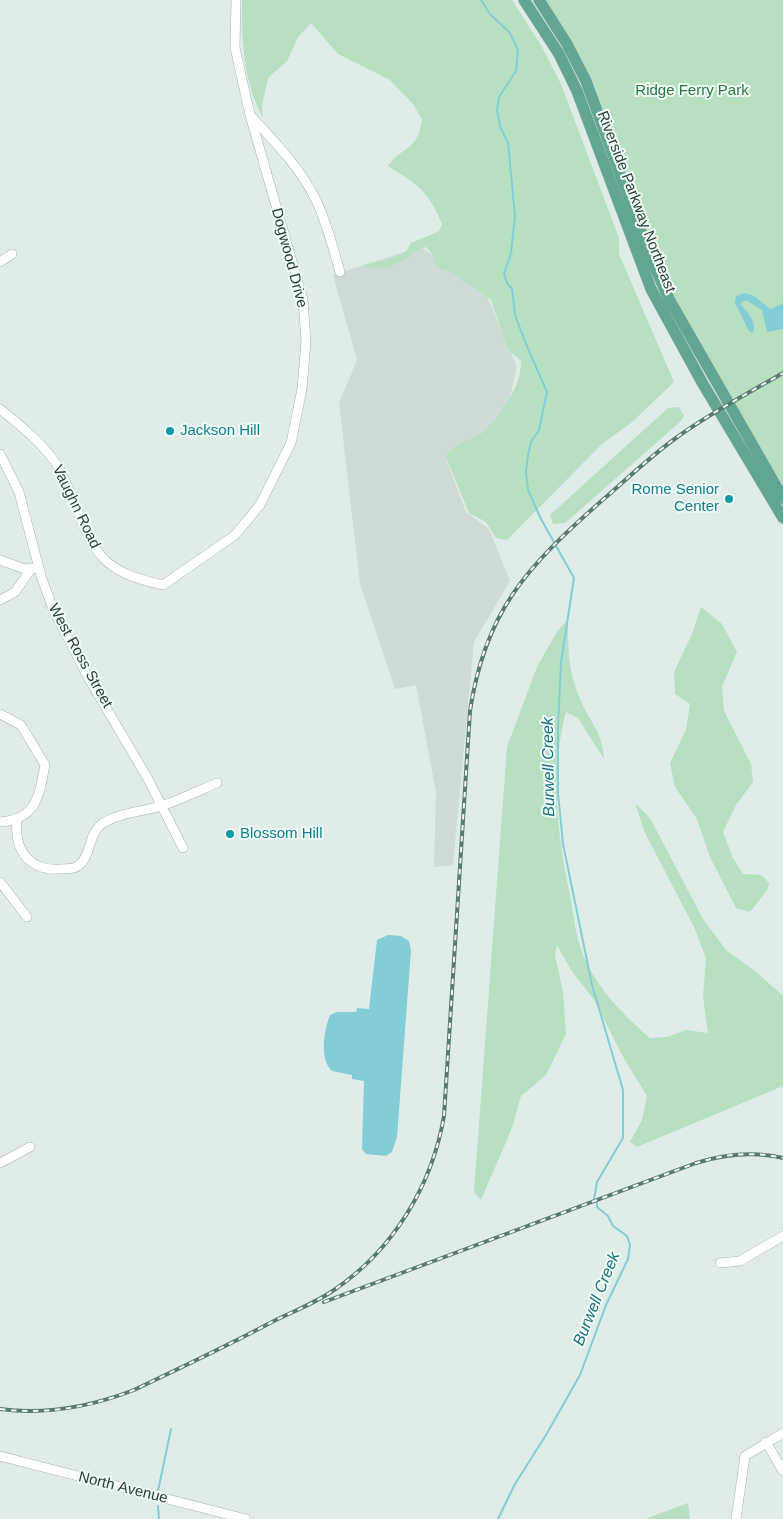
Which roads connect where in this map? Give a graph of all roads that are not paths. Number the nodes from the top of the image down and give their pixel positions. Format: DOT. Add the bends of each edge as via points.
graph roads {
  1 [pos="236,0"];
  2 [pos="524,0"];
  3 [pos="539,0"];
  4 [pos="250,115"];
  5 [pos="12,254"];
  6 [pos="0,262"];
  7 [pos="340,272"];
  8 [pos="0,409"];
  9 [pos="0,454"];
  10 [pos="783,498"];
  11 [pos="783,518"];
  12 [pos="0,560"];
  13 [pos="35,568"];
  14 [pos="163,585"];
  15 [pos="0,600"];
  16 [pos="0,714"];
  17 [pos="217,783"];
  18 [pos="163,806"];
  19 [pos="17,821"];
  20 [pos="0,822"];
  21 [pos="183,848"];
  22 [pos="0,882"];
  23 [pos="27,917"];
  24 [pos="30,1146"];
  25 [pos="0,1163"];
  26 [pos="783,1236"];
  27 [pos="720,1263"];
  28 [pos="783,1433"];
  29 [pos="766,1442"];
  30 [pos="0,1456"];
  31 [pos="783,1471"];
  32 [pos="223,1516"];
  33 [pos="246,1519"];
  34 [pos="736,1519"];
  1 -- 4 [label="street, Dogwood Drive" via="235,48"];
  2 -- 11 [label="main road, Riverside Parkway Northeast" via="559,54 577,91 651,289"];
  3 -- 10 [label="main road, Riverside Parkway Northeast" via="586,81 649,254 669,299"];
  4 -- 7 [label="street" via="308,186 321,213"];
  4 -- 14 [label="street, Dogwood Drive" via="303,300 306,341 302,389 291,443 260,505 235,535"];
  5 -- 6 [label="street"];
  8 -- 14 [label="street, Vaughn Road" via="32,437 60,469 85,530 104,561 134,579"];
  9 -- 13 [label="street, West Ross Street" via="19,492"];
  12 -- 13 [label="street"];
  13 -- 15 [label="street" via="15,592"];
  13 -- 18 [label="street, West Ross Street" via="71,646"];
  16 -- 19 [label="street" via="21,725 45,764 40,792 31,810"];
  17 -- 18 [label="street"];
  18 -- 19 [label="street" via="105,822 93,833 83,861 71,869 46,869 33,863 18,844"];
  18 -- 21 [label="street, West Ross Street"];
  19 -- 20 [label="street"];
  22 -- 23 [label="street"];
  24 -- 25 [label="street"];
  26 -- 27 [label="street" via="740,1261"];
  28 -- 29 [label="street"];
  29 -- 31 [label="street"];
  29 -- 34 [label="street" via="745,1456"];
  30 -- 32 [label="street, North Avenue"];
  32 -- 33 [label="street, North Avenue"];
}
